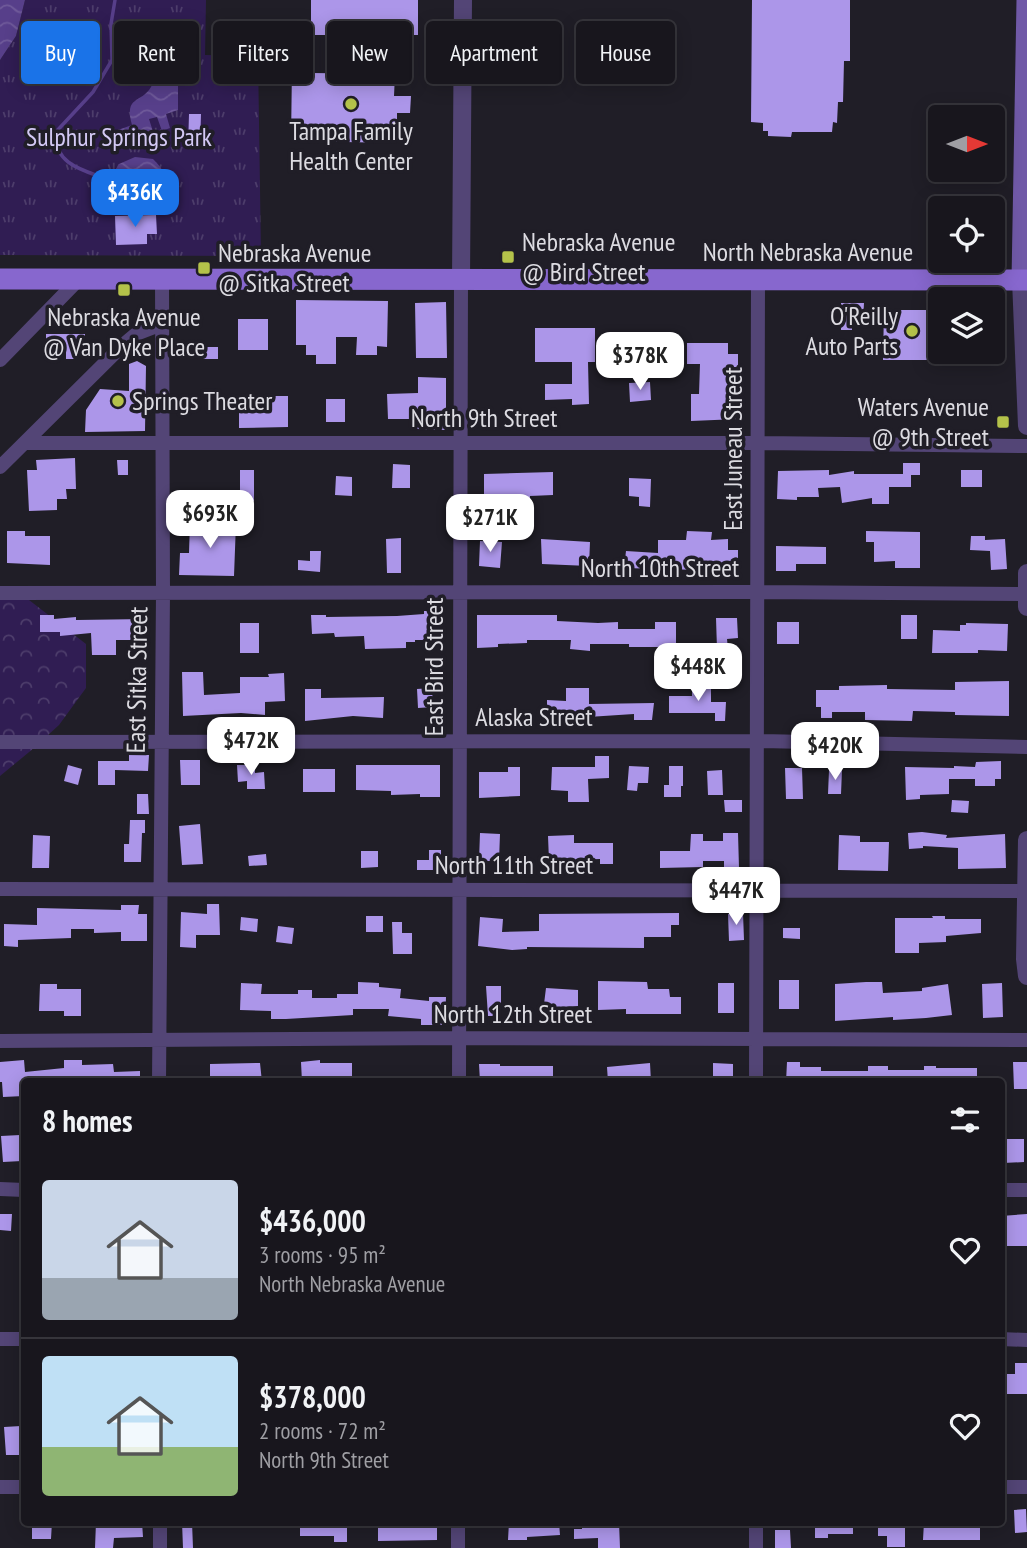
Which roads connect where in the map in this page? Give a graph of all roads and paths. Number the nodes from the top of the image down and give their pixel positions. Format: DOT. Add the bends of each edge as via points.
graph roads {
  1 [pos="463,0"];
  2 [pos="1026,0"];
  3 [pos="1025,134"];
  4 [pos="80,278"];
  5 [pos="162,278"];
  6 [pos="0,279"];
  7 [pos="758,279"];
  8 [pos="461,280"];
  9 [pos="1024,280"];
  10 [pos="162,324"];
  11 [pos="0,360"];
  12 [pos="1027,426"];
  13 [pos="26,443"];
  14 [pos="162,443"];
  15 [pos="461,443"];
  16 [pos="758,443"];
  17 [pos="1027,446"];
  18 [pos="0,467"];
  19 [pos="1027,573"];
  20 [pos="461,592"];
  21 [pos="757,592"];
  22 [pos="0,593"];
  23 [pos="163,593"];
  24 [pos="1027,594"];
  25 [pos="1027,607"];
  26 [pos="160,740"];
  27 [pos="757,741"];
  28 [pos="0,742"];
  29 [pos="460,742"];
  30 [pos="1027,747"];
  31 [pos="1027,840"];
  32 [pos="0,889"];
  33 [pos="160,889"];
  34 [pos="460,889"];
  35 [pos="756,889"];
  36 [pos="1027,891"];
  37 [pos="1027,976"];
  38 [pos="460,1038"];
  39 [pos="755,1039"];
  40 [pos="1027,1040"];
  41 [pos="0,1041"];
  42 [pos="158,1041"];
  43 [pos="159,1078"];
  44 [pos="459,1078"];
  45 [pos="755,1078"];
  46 [pos="0,1189"];
  47 [pos="21,1189"];
  48 [pos="1005,1190"];
  49 [pos="1027,1190"];
  50 [pos="0,1339"];
  51 [pos="21,1339"];
  52 [pos="1005,1339"];
  53 [pos="1027,1340"];
  54 [pos="0,1487"];
  55 [pos="21,1487"];
  56 [pos="1005,1487"];
  57 [pos="1027,1487"];
  58 [pos="160,1526"];
  59 [pos="458,1526"];
  60 [pos="756,1526"];
  61 [pos="160,1548"];
  62 [pos="458,1548"];
  63 [pos="756,1548"];
  1 -- 8 [label="street, East Bird Street"];
  2 -- 3 [label="main road"];
  3 -- 9 [label="main road"];
  4 -- 5 [label="main road, North Nebraska Avenue"];
  4 -- 6 [label="main road, North Nebraska Avenue"];
  4 -- 11 [label="street"];
  5 -- 8 [label="main road, North Nebraska Avenue"];
  5 -- 10 [label="street, East Sitka Street"];
  7 -- 8 [label="main road, North Nebraska Avenue"];
  7 -- 9 [label="main road, North Nebraska Avenue"];
  7 -- 16 [label="street, East Juneau Street"];
  8 -- 15 [label="street, East Bird Street"];
  9 -- 12 [label="street"];
  10 -- 13 [label="street" via="136,334 123,345"];
  10 -- 14 [label="street, East Sitka Street"];
  13 -- 14 [label="street, North 9th Street"];
  13 -- 18 [label="street"];
  14 -- 15 [label="street, North 9th Street"];
  14 -- 23 [label="street, East Sitka Street"];
  15 -- 16 [label="street, North 9th Street"];
  15 -- 20 [label="street, East Bird Street"];
  16 -- 17 [label="street, North 9th Street"];
  16 -- 21 [label="street, East Juneau Street"];
  19 -- 24 [label="street"];
  20 -- 21 [label="street, North 10th Street"];
  20 -- 23 [label="street, North 10th Street"];
  20 -- 29 [label="street, East Bird Street"];
  21 -- 24 [label="street, North 10th Street"];
  21 -- 27 [label="street, East Juneau Street"];
  22 -- 23 [label="street, North 10th Street"];
  23 -- 26 [label="street, East Sitka Street"];
  24 -- 25 [label="street"];
  26 -- 28 [label="street, Alaska Street"];
  26 -- 29 [label="street, Alaska Street"];
  26 -- 33 [label="street, East Sitka Street"];
  27 -- 29 [label="street, Alaska Street"];
  27 -- 30 [label="street, Alaska Street"];
  27 -- 35 [label="street, East Juneau Street"];
  29 -- 34 [label="street, East Bird Street"];
  31 -- 36 [label="street"];
  32 -- 33 [label="street, North 11th Street"];
  33 -- 34 [label="street, North 11th Street"];
  33 -- 42 [label="street, East Sitka Street"];
  34 -- 35 [label="street, North 11th Street"];
  34 -- 38 [label="street, East Bird Street"];
  35 -- 36 [label="street, North 11th Street"];
  35 -- 39 [label="street, East Juneau Street"];
  36 -- 37 [label="street"];
  38 -- 39 [label="street, North 12th Street"];
  38 -- 42 [label="street, North 12th Street"];
  38 -- 44 [label="street, East Bird Street"];
  39 -- 40 [label="street, North 12th Street"];
  39 -- 45 [label="street, East Juneau Street"];
  41 -- 42 [label="street, North 12th Street"];
  42 -- 43 [label="street, East Sitka Street"];
  46 -- 47 [label="street"];
  48 -- 49 [label="street"];
  50 -- 51 [label="street"];
  52 -- 53 [label="street"];
  54 -- 55 [label="street"];
  56 -- 57 [label="street"];
  58 -- 61 [label="street"];
  59 -- 62 [label="street"];
  60 -- 63 [label="street"];
}
